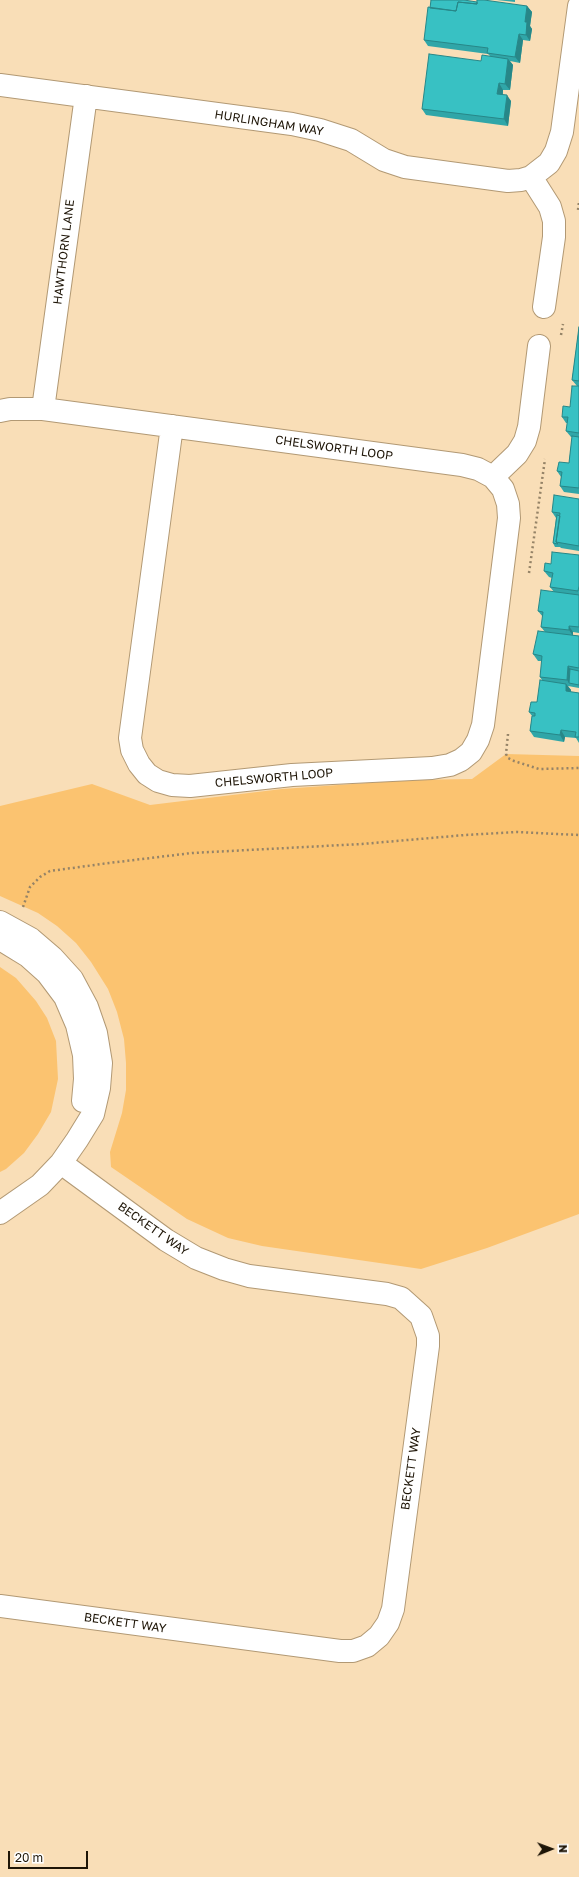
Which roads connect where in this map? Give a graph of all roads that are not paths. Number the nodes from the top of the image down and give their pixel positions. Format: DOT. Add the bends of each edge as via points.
graph roads {
  1 [pos="579,6"];
  2 [pos="0,85"];
  3 [pos="86,96"];
  4 [pos="531,177"];
  5 [pos="544,307"];
  6 [pos="539,346"];
  7 [pos="43,409"];
  8 [pos="0,411"];
  9 [pos="172,426"];
  10 [pos="493,477"];
  11 [pos="0,922"];
  12 [pos="0,940"];
  13 [pos="77,1140"];
  14 [pos="61,1162"];
  15 [pos="0,1213"];
  16 [pos="0,1606"];
  1 -- 4 [label="street, HURLINGHAM WAY" via="562,132 549,163"];
  2 -- 3 [label="street, HURLINGHAM WAY"];
  3 -- 4 [label="street, HURLINGHAM WAY" via="320,130 351,140 384,160 420,170 508,181"];
  3 -- 7 [label="street, HAWTHORN LANE"];
  4 -- 5 [label="street" via="550,207 554,221"];
  6 -- 10 [label="street" via="525,441 517,454"];
  7 -- 8 [label="street, CHELSWORTH LOOP"];
  7 -- 9 [label="street, CHELSWORTH LOOP"];
  9 -- 10 [label="street, CHELSWORTH LOOP" via="462,465 478,469"];
  9 -- 10 [label="street, CHELSWORTH LOOP" via="130,738 132,750 147,774 172,785 190,786 328,773 432,768 450,766 471,752 483,725 510,518 503,489"];
  11 -- 13 [label="street" via="31,939 52,957 72,979 87,1007 96,1033 101,1063 93,1114"];
  12 -- 13 [label="street" via="28,956 48,973 65,997 77,1025 84,1055 85,1079"];
  13 -- 14 [label="street"];
  14 -- 15 [label="street" via="40,1185"];
  14 -- 16 [label="street, BECKETT WAY" via="166,1240 196,1258 224,1270 249,1276 387,1294 401,1298 421,1316 428,1336 428,1346 393,1609 388,1623 379,1636 367,1646 354,1651 340,1651"];
}
